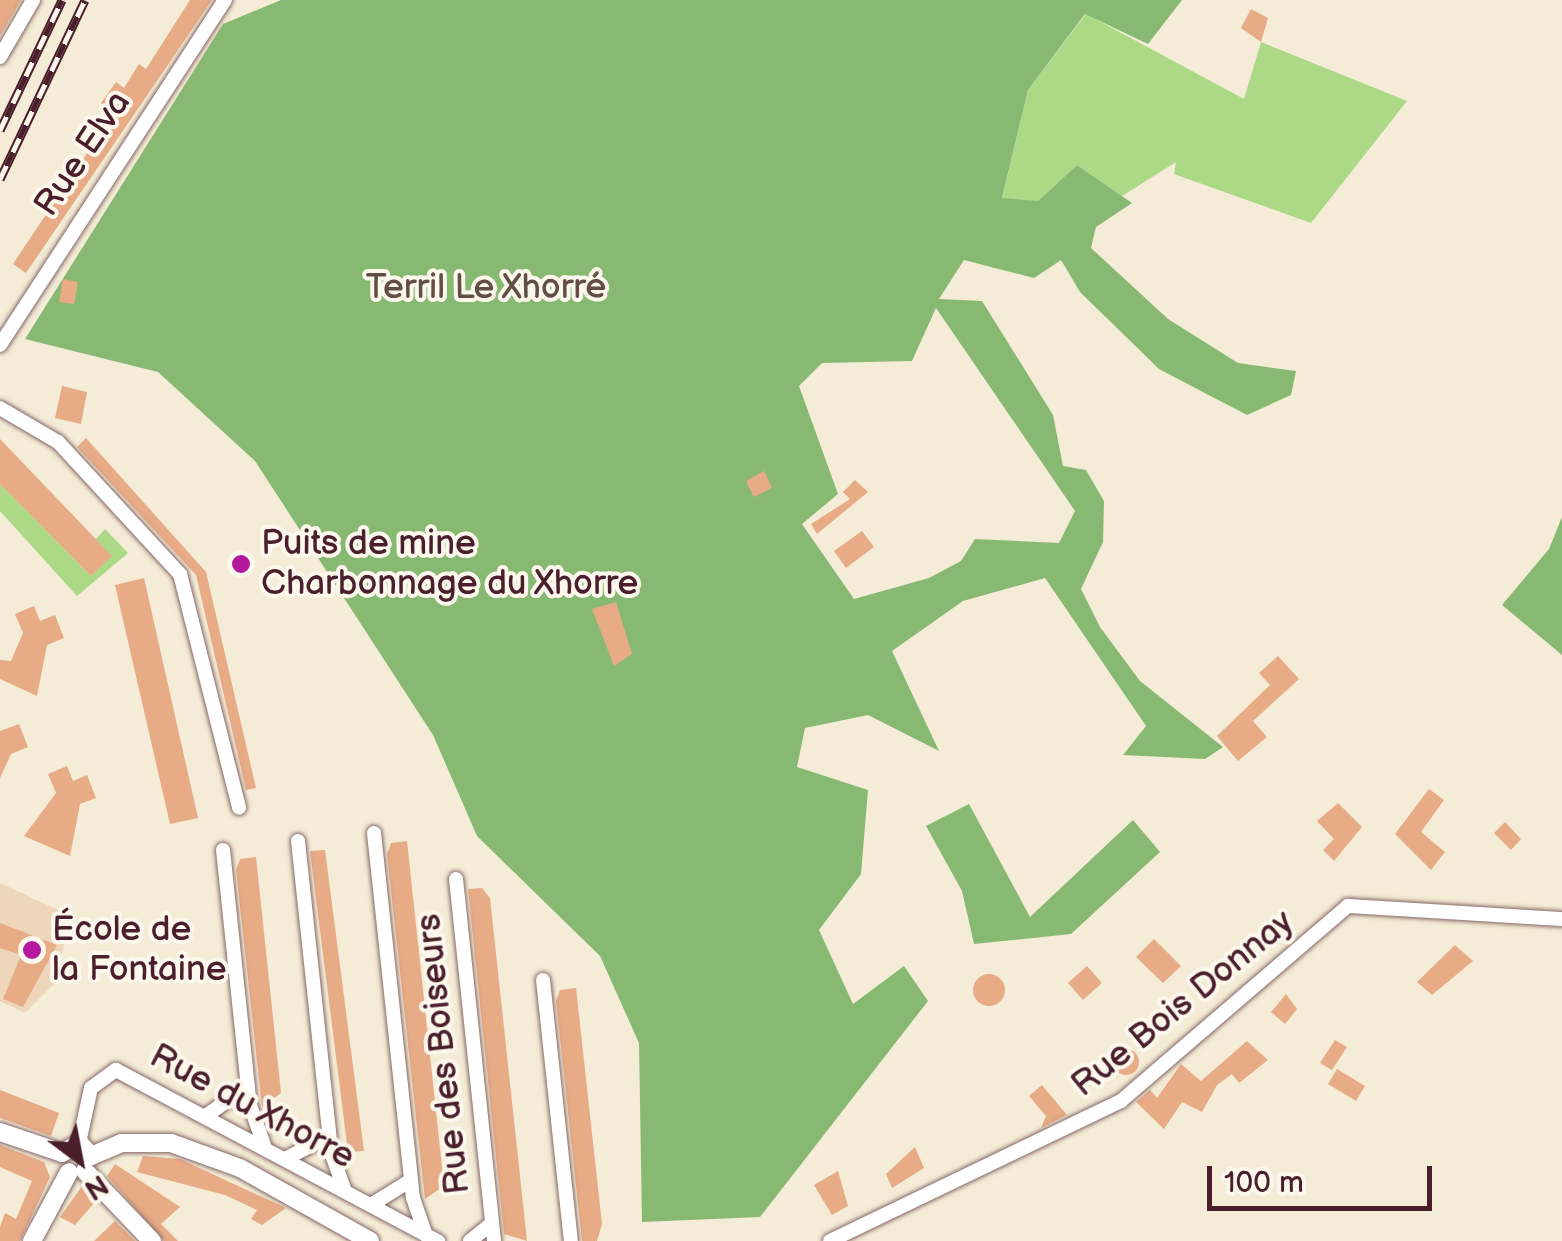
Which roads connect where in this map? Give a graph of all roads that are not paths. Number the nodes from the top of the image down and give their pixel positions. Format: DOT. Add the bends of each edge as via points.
graph roads {
  1 [pos="33,0"];
  2 [pos="225,0"];
  3 [pos="0,57"];
  4 [pos="0,345"];
  5 [pos="0,408"];
  6 [pos="239,808"];
  7 [pos="374,833"];
  8 [pos="298,841"];
  9 [pos="223,850"];
  10 [pos="456,879"];
  11 [pos="1562,919"];
  12 [pos="542,980"];
  13 [pos="248,1086"];
  14 [pos="206,1115"];
  15 [pos="0,1132"];
  16 [pos="329,1136"];
  17 [pos="265,1147"];
  18 [pos="286,1158"];
  19 [pos="81,1160"];
  20 [pos="411,1180"];
  21 [pos="345,1190"];
  22 [pos="371,1205"];
  23 [pos="492,1222"];
  24 [pos="432,1238"];
  25 [pos="32,1241"];
  26 [pos="152,1241"];
  27 [pos="370,1241"];
  28 [pos="470,1241"];
  29 [pos="494,1241"];
  30 [pos="571,1241"];
  31 [pos="830,1241"];
  1 -- 3 [label="street"];
  2 -- 4 [label="street, Rue Elva"];
  5 -- 6 [label="street" via="58,442 180,574"];
  7 -- 20 [label="street"];
  8 -- 16 [label="street"];
  9 -- 13 [label="street"];
  10 -- 23 [label="street, Rue des Boiseurs"];
  11 -- 31 [label="street, Rue Bois Donnay" via="1348,906 1120,1101"];
  12 -- 30 [label="street"];
  13 -- 14 [label="street"];
  13 -- 17 [label="street"];
  14 -- 17 [label="street, Rue du Xhorre"];
  14 -- 19 [label="street, Rue du Xhorre" via="116,1070 91,1088"];
  15 -- 19 [label="street"];
  16 -- 18 [label="street"];
  16 -- 21 [label="street"];
  17 -- 18 [label="street, Rue du Xhorre"];
  18 -- 21 [label="street, Rue du Xhorre"];
  19 -- 25 [label="street"];
  19 -- 26 [label="street"];
  19 -- 27 [label="street" via="121,1143 171,1143 240,1168"];
  20 -- 22 [label="street"];
  20 -- 24 [label="street"];
  21 -- 22 [label="street, Rue du Xhorre"];
  22 -- 24 [label="street, Rue du Xhorre"];
  23 -- 28 [label="street, Rue des Boiseurs"];
  23 -- 29 [label="street, Rue des Boiseurs"];
}
